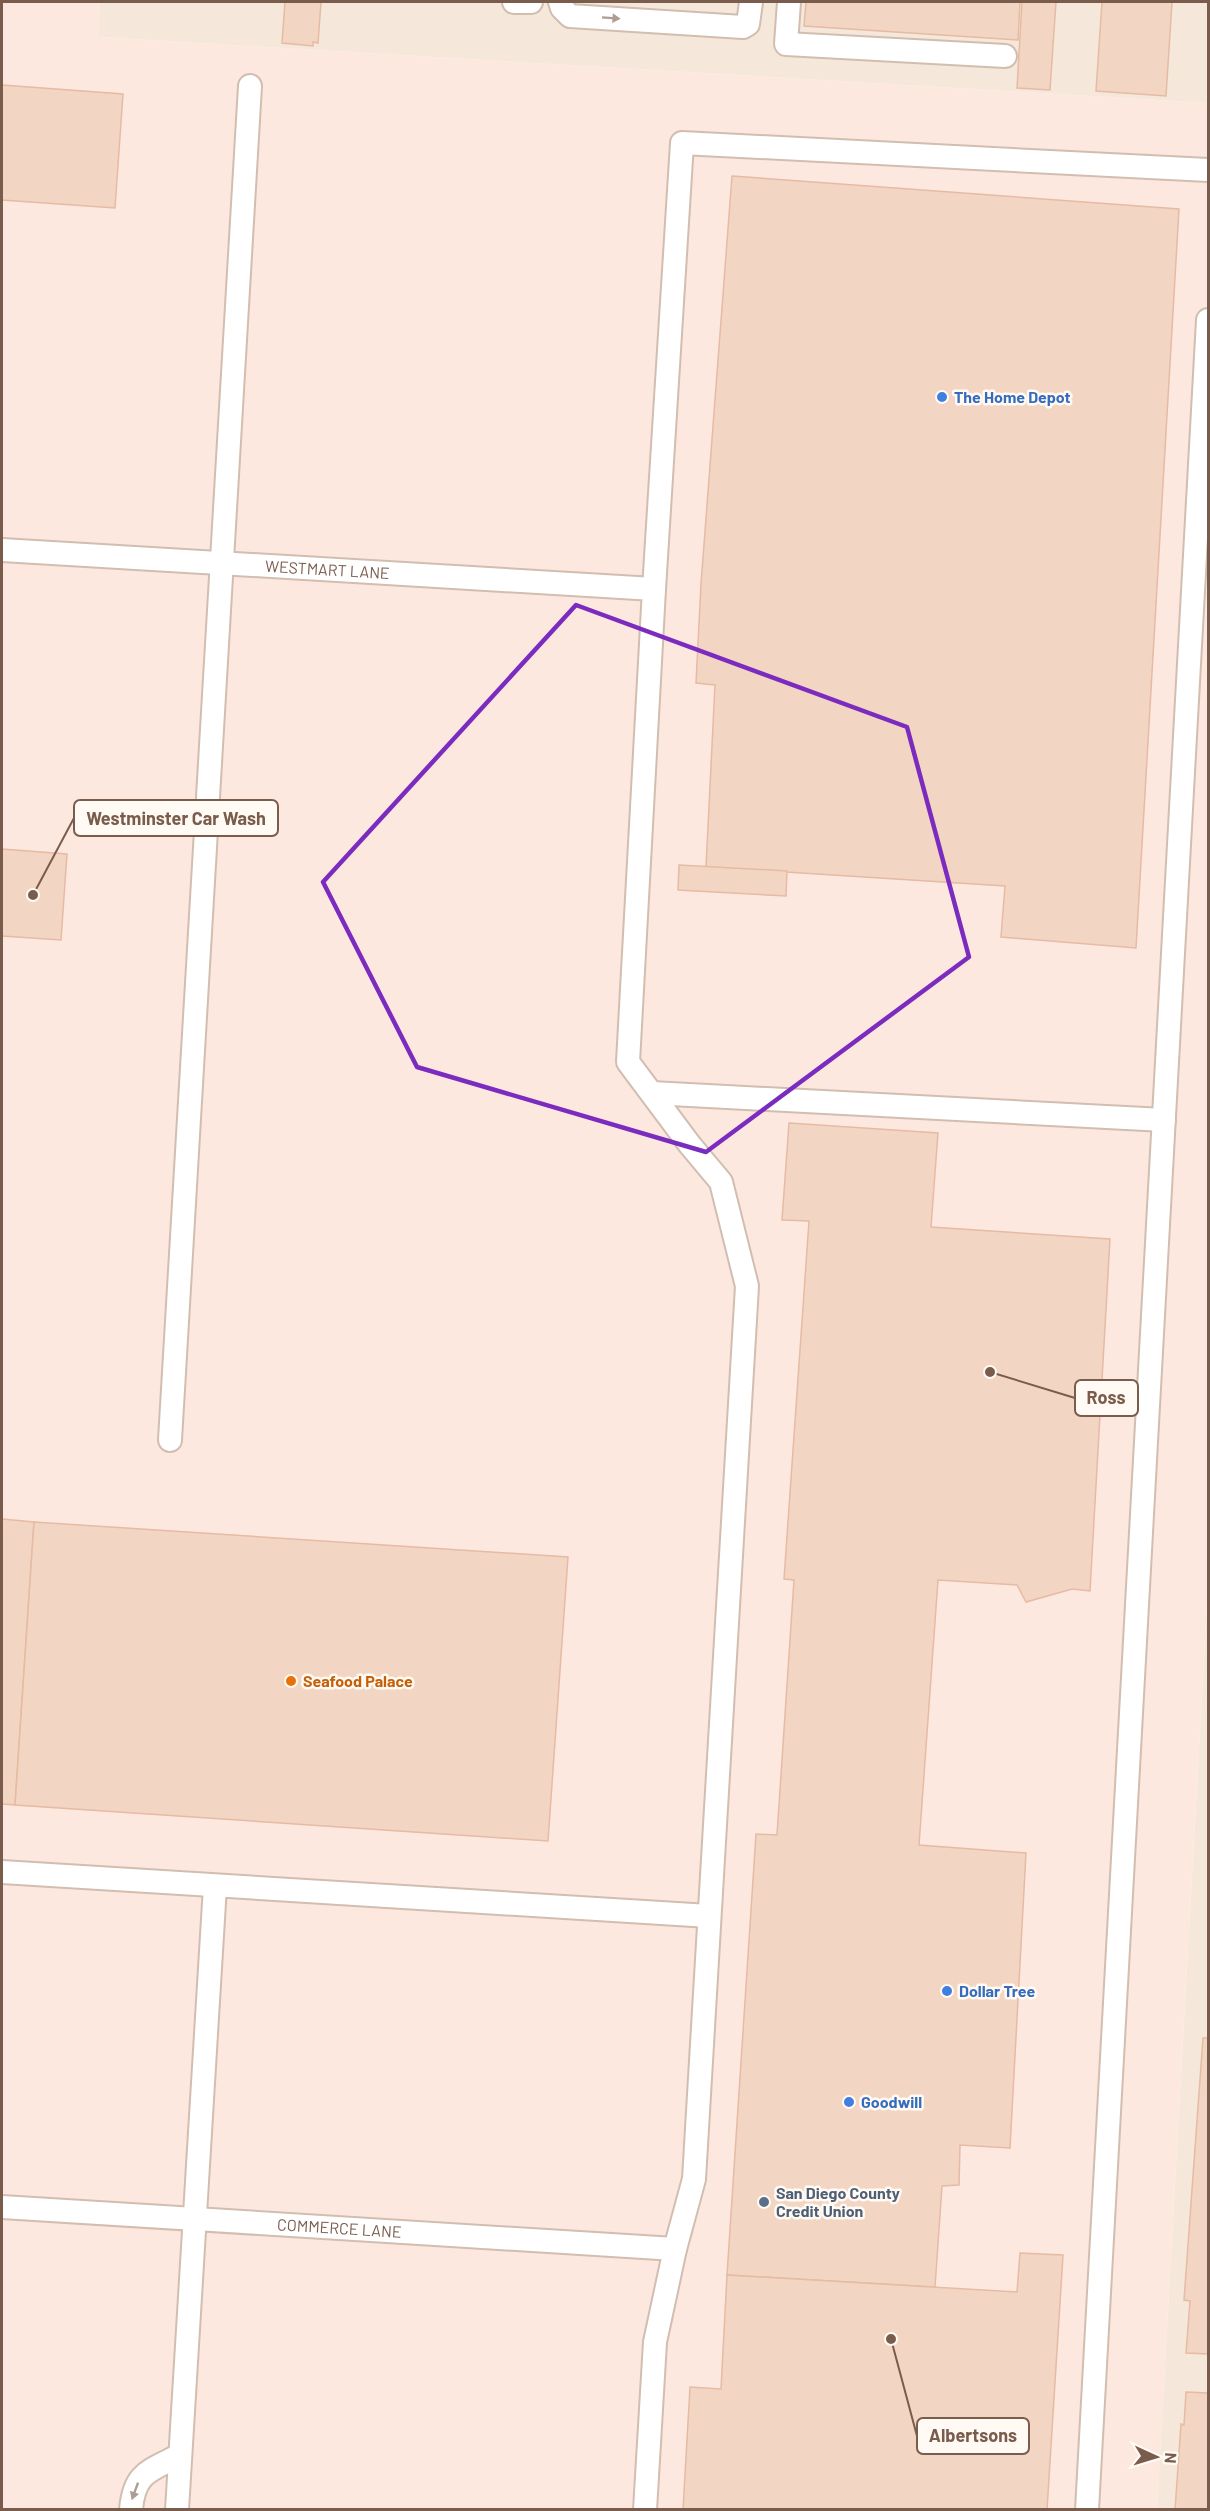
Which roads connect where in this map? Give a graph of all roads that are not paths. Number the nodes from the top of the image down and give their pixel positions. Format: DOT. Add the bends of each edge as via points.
graph roads {
  1 [pos="514,2"];
  2 [pos="531,2"];
  3 [pos="560,2"];
  4 [pos="751,2"];
  5 [pos="789,2"];
  6 [pos="1005,56"];
  7 [pos="250,86"];
  8 [pos="1209,170"];
  9 [pos="1209,320"];
  10 [pos="2,550"];
  11 [pos="222,563"];
  12 [pos="654,589"];
  13 [pos="652,1093"];
  14 [pos="1164,1120"];
  15 [pos="170,1440"];
  16 [pos="2,1872"];
  17 [pos="215,1886"];
  18 [pos="710,1917"];
  19 [pos="2,2207"];
  20 [pos="195,2219"];
  21 [pos="675,2249"];
  22 [pos="180,2455"];
  23 [pos="131,2510"];
  24 [pos="177,2510"];
  25 [pos="645,2510"];
  26 [pos="1087,2510"];
  1 -- 2 [label="lane"];
  3 -- 4 [label="lane, one-way" via="570,16 743,27 748,24"];
  5 -- 6 [label="lane" via="786,44"];
  7 -- 11 [label="lane"];
  8 -- 12 [label="lane" via="682,143"];
  9 -- 14 [label="lane"];
  10 -- 11 [label="lane, WESTMART LANE"];
  11 -- 12 [label="lane, WESTMART LANE"];
  11 -- 15 [label="lane"];
  12 -- 13 [label="lane" via="628,1062"];
  13 -- 14 [label="lane"];
  13 -- 18 [label="lane" via="721,1182 747,1286"];
  14 -- 26 [label="lane"];
  16 -- 17 [label="lane"];
  17 -- 18 [label="lane"];
  17 -- 20 [label="lane"];
  18 -- 21 [label="lane" via="694,2179"];
  19 -- 20 [label="lane, COMMERCE LANE"];
  20 -- 21 [label="lane, COMMERCE LANE"];
  20 -- 22 [label="lane"];
  21 -- 25 [label="lane" via="655,2342"];
  22 -- 23 [label="lane, one-way" via="142,2475 132,2494"];
  22 -- 24 [label="lane"];
}
